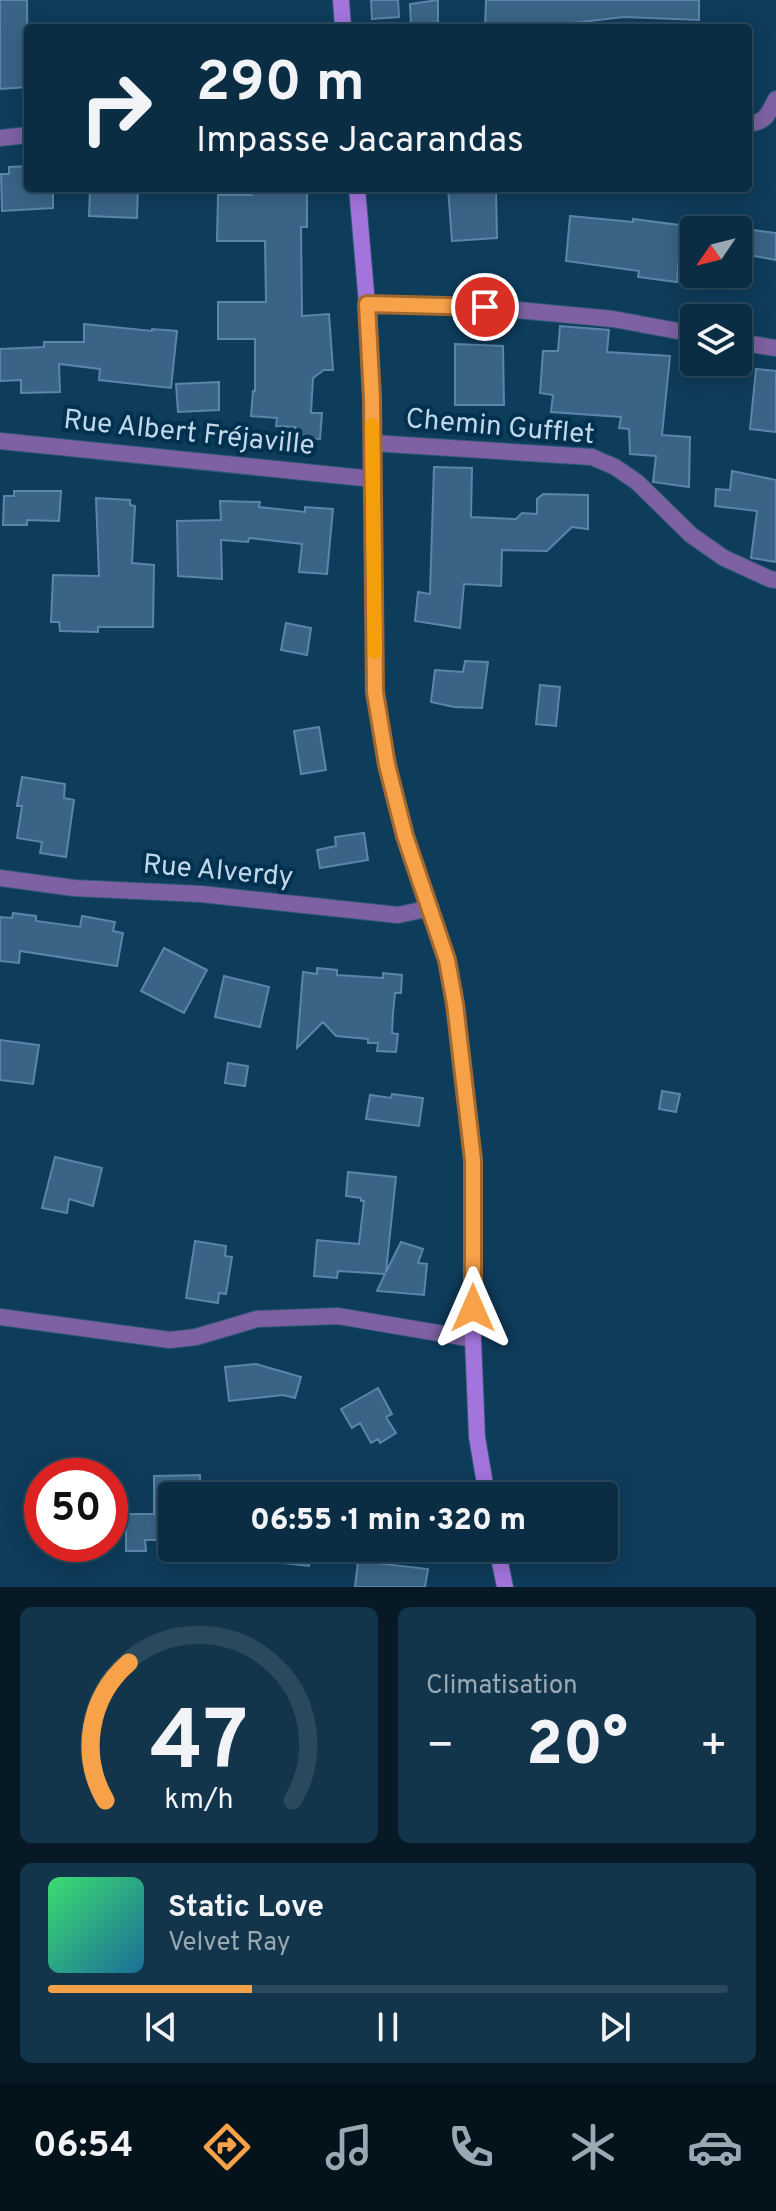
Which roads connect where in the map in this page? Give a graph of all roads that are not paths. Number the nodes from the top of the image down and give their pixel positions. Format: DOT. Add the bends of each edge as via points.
graph roads {
  1 [pos="341,0"];
  2 [pos="343,24"];
  3 [pos="776,99"];
  4 [pos="752,123"];
  5 [pos="24,135"];
  6 [pos="0,138"];
  7 [pos="357,192"];
  8 [pos="367,304"];
  9 [pos="680,331"];
  10 [pos="752,344"];
  11 [pos="776,348"];
  12 [pos="0,441"];
  13 [pos="372,443"];
  14 [pos="373,479"];
  15 [pos="776,580"];
  16 [pos="0,878"];
  17 [pos="431,908"];
  18 [pos="0,1317"];
  19 [pos="473,1339"];
  20 [pos="485,1482"];
  21 [pos="500,1562"];
  22 [pos="505,1587"];
  1 -- 2 [label="main road"];
  3 -- 4 [label="street" via="768,116"];
  5 -- 6 [label="street"];
  7 -- 8 [label="main road"];
  8 -- 9 [label="street" via="485,307"];
  8 -- 13 [label="main road"];
  10 -- 11 [label="street"];
  12 -- 14 [label="street, Rue Albert Fréjaville"];
  13 -- 14 [label="main road"];
  13 -- 15 [label="street, Chemin Gufflet" via="592,457 637,482 691,535 724,558"];
  14 -- 17 [label="main road" via="375,692 405,836"];
  16 -- 17 [label="street, Rue Alverdy" via="398,915"];
  17 -- 19 [label="main road" via="455,1004 473,1160"];
  18 -- 19 [label="street" via="170,1340 257,1319 338,1316"];
  19 -- 20 [label="main road"];
  21 -- 22 [label="main road"];
}
